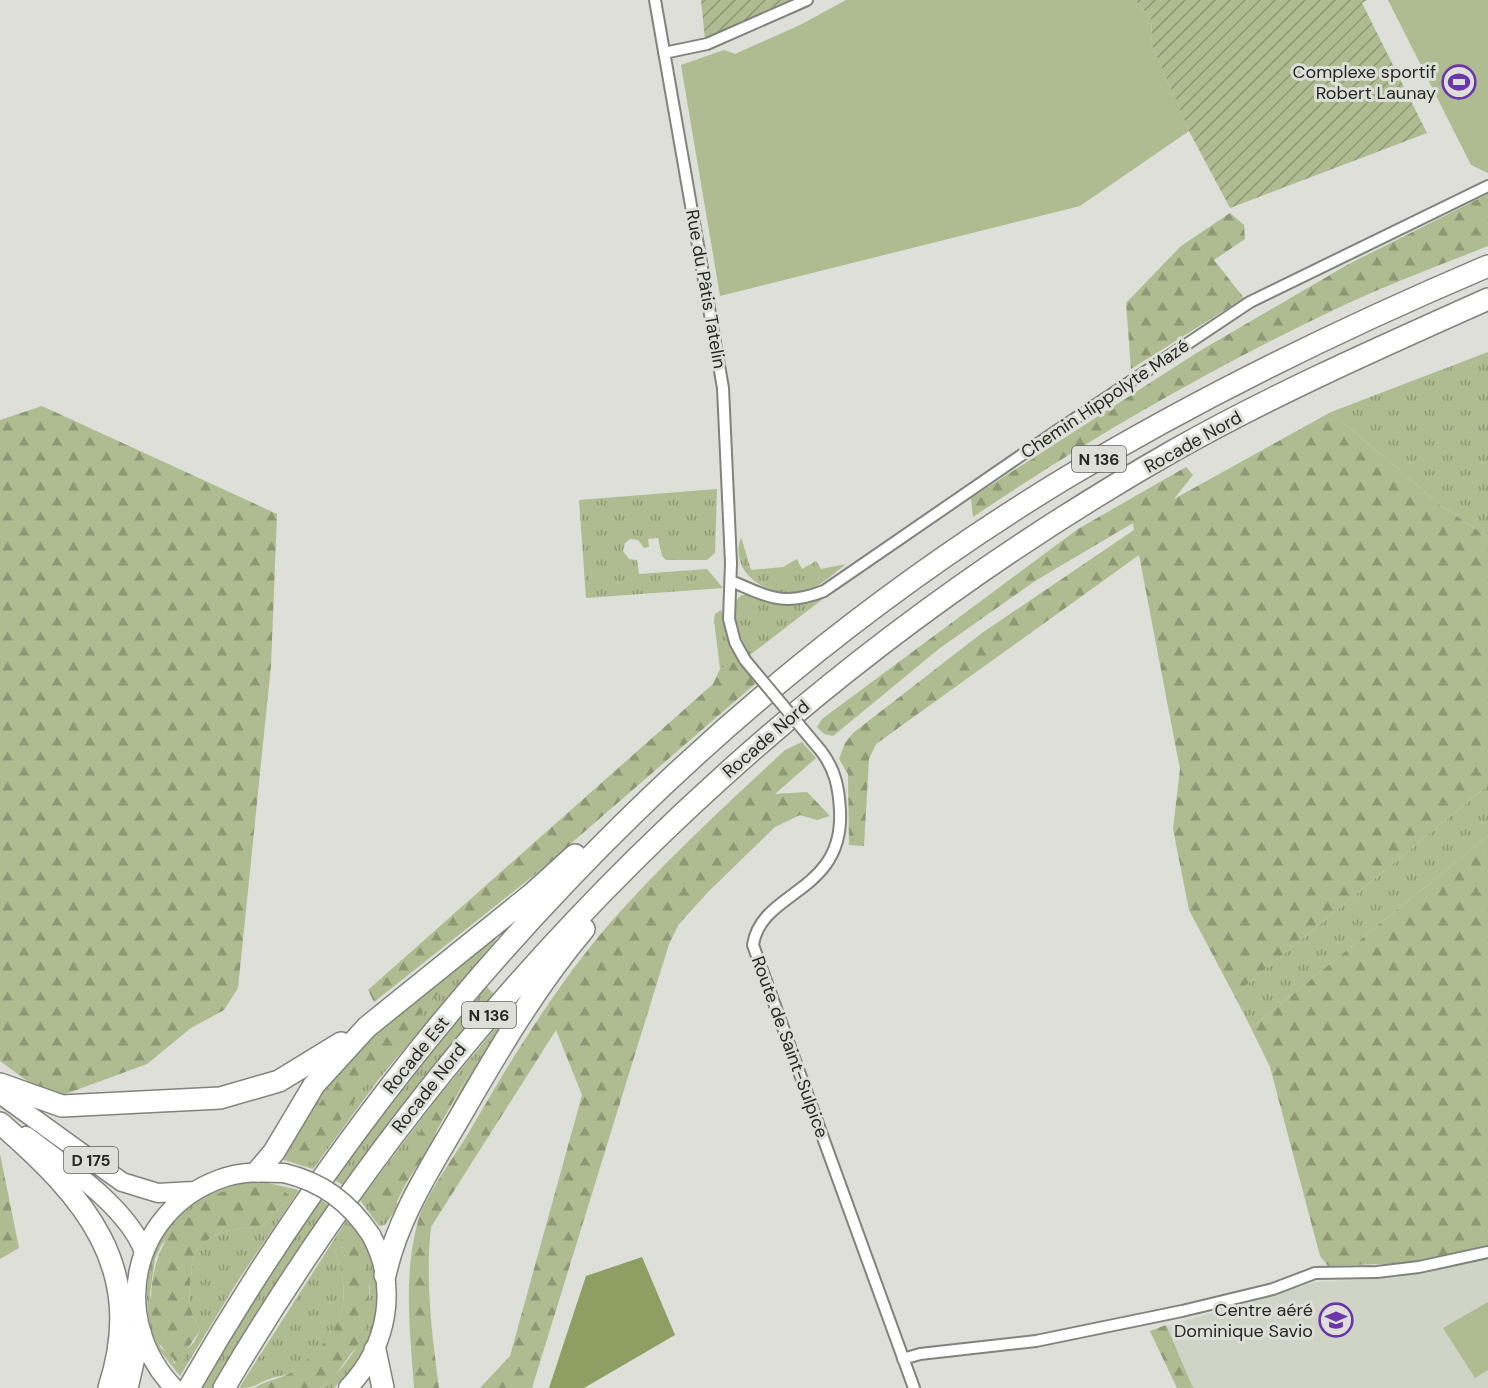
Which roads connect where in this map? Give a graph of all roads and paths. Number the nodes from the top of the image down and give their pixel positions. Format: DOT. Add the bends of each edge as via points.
graph roads {
  1 [pos="655,0"];
  2 [pos="807,0"];
  3 [pos="664,53"];
  4 [pos="1488,186"];
  5 [pos="1488,266"];
  6 [pos="1488,299"];
  7 [pos="731,581"];
  8 [pos="817,695"];
  9 [pos="746,712"];
  10 [pos="367,1027"];
  11 [pos="0,1084"];
  12 [pos="0,1094"];
  13 [pos="0,1117"];
  14 [pos="0,1123"];
  15 [pos="258,1172"];
  16 [pos="195,1191"];
  17 [pos="144,1252"];
  18 [pos="1488,1252"];
  19 [pos="385,1275"];
  20 [pos="140,1332"];
  21 [pos="375,1350"];
  22 [pos="903,1359"];
  23 [pos="109,1388"];
  24 [pos="127,1388"];
  25 [pos="174,1388"];
  26 [pos="189,1388"];
  27 [pos="224,1388"];
  28 [pos="348,1388"];
  29 [pos="383,1388"];
  30 [pos="914,1388"];
  1 -- 3 [label="street, Rue du Pâtis Tatelin"];
  2 -- 3 [label="street" via="707,44"];
  3 -- 7 [label="street, Rue du Pâtis Tatelin" via="723,388"];
  4 -- 7 [label="street, Chemin Hippolyte Mazé" via="1250,302 824,591 785,600"];
  5 -- 9 [label="highway, Rocade Nord / N 136" via="1257,371 1062,481 917,578"];
  6 -- 8 [label="highway, Rocade Nord / N 136" via="1329,371 1175,450 963,584"];
  7 -- 22 [label="street, Route de Saint-Sulpice, bridge" via="729,619 735,642 832,766 838,787 841,817 837,844 825,868 759,926 753,945"];
  8 -- 19 [label="highway" via="635,874 549,972 411,1203 393,1241"];
  8 -- 27 [label="highway, Rocade Nord / N 136" via="766,736 631,862 466,1042 361,1177"];
  9 -- 10 [label="highway" via="660,780 532,894"];
  9 -- 26 [label="highway, Rocade Est / N 136" via="601,847 433,1032 302,1208"];
  10 -- 11 [label="highway" via="279,1081 220,1098 62,1106"];
  10 -- 15 [label="highway" via="314,1085"];
  12 -- 16 [label="main road, D 175" via="111,1175 135,1188 158,1193"];
  13 -- 17 [label="main road, D 175" via="111,1206 140,1241"];
  14 -- 23 [label="highway" via="70,1190 102,1237 113,1267 119,1306 117,1354"];
  15 -- 16 [label="main road" via="222,1178"];
  15 -- 19 [label="main road, bridge" via="284,1173 334,1194 371,1234"];
  16 -- 17 [label="main road" via="165,1217"];
  17 -- 20 [label="main road" via="136,1294"];
  18 -- 22 [label="street" via="1388,1270 1315,1273 1273,1289 1182,1311 1036,1341"];
  19 -- 21 [label="main road" via="386,1313"];
  20 -- 24 [label="highway"];
  20 -- 25 [label="main road" via="154,1364"];
  21 -- 28 [label="main road"];
  21 -- 29 [label="highway"];
  22 -- 30 [label="street, Route de Saint-Sulpice"];
}
